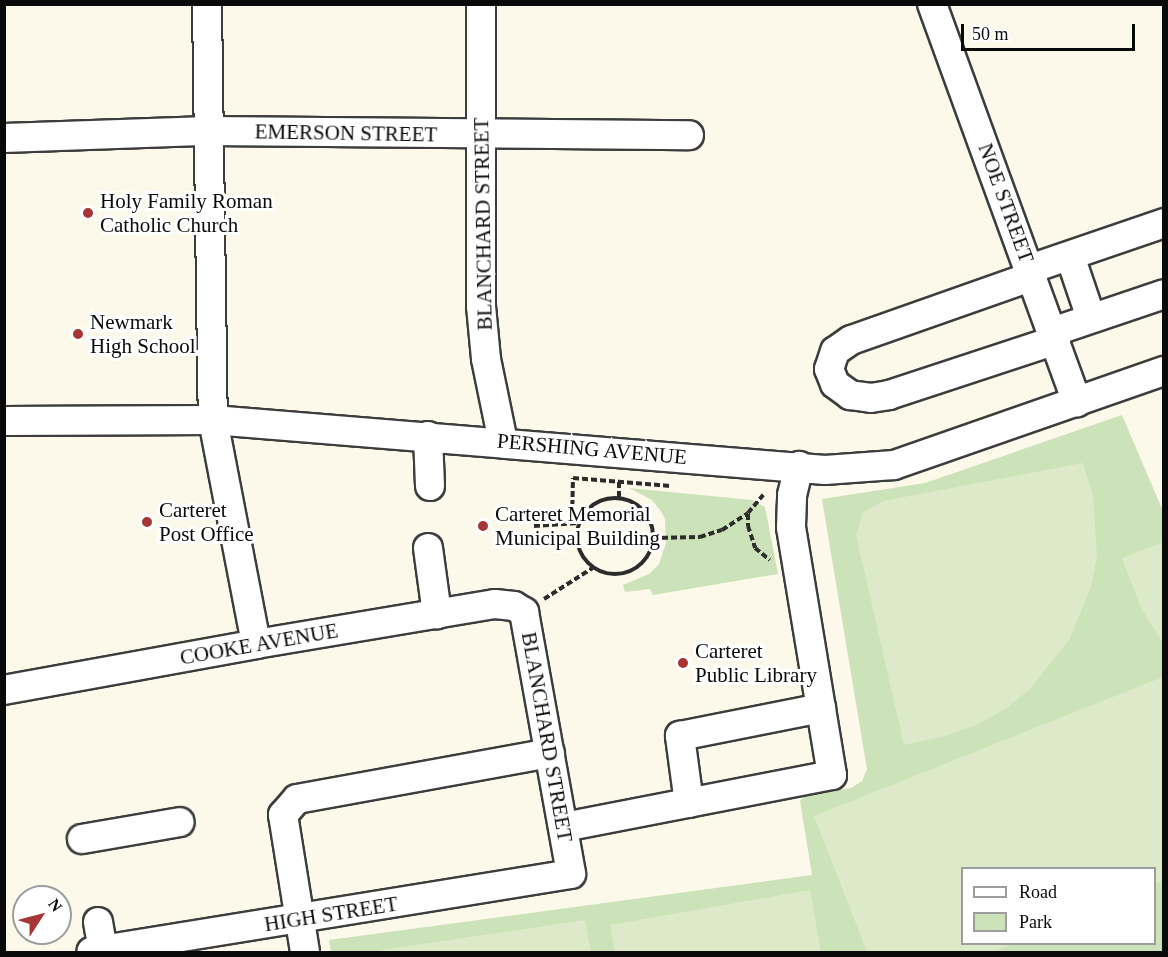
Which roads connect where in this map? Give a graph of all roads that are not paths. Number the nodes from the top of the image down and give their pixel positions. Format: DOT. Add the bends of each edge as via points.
graph roads {
  1 [pos="207,4"];
  2 [pos="481,4"];
  3 [pos="932,4"];
  4 [pos="208,131"];
  5 [pos="688,135"];
  6 [pos="481,136"];
  7 [pos="4,138"];
  8 [pos="1164,223"];
  9 [pos="1070,256"];
  10 [pos="1032,273"];
  11 [pos="1164,294"];
  12 [pos="1091,318"];
  13 [pos="1054,336"];
  14 [pos="1164,371"];
  15 [pos="1077,402"];
  16 [pos="213,420"];
  17 [pos="4,421"];
  18 [pos="428,436"];
  19 [pos="503,442"];
  20 [pos="800,466"];
  21 [pos="430,486"];
  22 [pos="428,548"];
  23 [pos="519,609"];
  24 [pos="436,614"];
  25 [pos="256,644"];
  26 [pos="4,690"];
  27 [pos="821,708"];
  28 [pos="550,753"];
  29 [pos="689,803"];
  30 [pos="180,822"];
  31 [pos="564,827"];
  32 [pos="82,839"];
  33 [pos="572,874"];
  34 [pos="299,919"];
  35 [pos="98,922"];
  36 [pos="97,951"];
  37 [pos="305,952"];
  1 -- 4 [label="street"];
  2 -- 6 [label="street, BLANCHARD STREET"];
  3 -- 10 [label="street, NOE STREET"];
  4 -- 6 [label="street, EMERSON STREET"];
  4 -- 7 [label="street, EMERSON STREET"];
  4 -- 16 [label="street"];
  5 -- 6 [label="street, EMERSON STREET"];
  6 -- 19 [label="street, BLANCHARD STREET" via="481,306 486,359"];
  8 -- 9 [label="street"];
  9 -- 10 [label="street"];
  9 -- 12 [label="street"];
  10 -- 13 [label="street, NOE STREET"];
  10 -- 13 [label="street" via="851,340 836,351 829,369 835,384 850,395 871,398"];
  11 -- 12 [label="street"];
  12 -- 13 [label="street"];
  13 -- 15 [label="street, NOE STREET"];
  14 -- 15 [label="street, PERSHING AVENUE"];
  15 -- 20 [label="street, PERSHING AVENUE" via="894,465 825,470"];
  16 -- 17 [label="street, PERSHING AVENUE"];
  16 -- 18 [label="street, PERSHING AVENUE"];
  16 -- 25 [label="street"];
  18 -- 19 [label="street, PERSHING AVENUE"];
  18 -- 21 [label="street"];
  19 -- 20 [label="street, PERSHING AVENUE"];
  20 -- 27 [label="street" via="790,510"];
  22 -- 24 [label="street"];
  23 -- 24 [label="street, COOKE AVENUE" via="495,604"];
  23 -- 28 [label="street, BLANCHARD STREET"];
  24 -- 25 [label="street, COOKE AVENUE"];
  25 -- 26 [label="street, COOKE AVENUE"];
  27 -- 29 [label="street" via="680,736"];
  27 -- 29 [label="street" via="832,775"];
  28 -- 31 [label="street, BLANCHARD STREET"];
  28 -- 34 [label="street" via="297,799 283,815"];
  29 -- 31 [label="street"];
  30 -- 32 [label="street"];
  31 -- 33 [label="street, BLANCHARD STREET"];
  33 -- 34 [label="street, HIGH STREET"];
  34 -- 36 [label="street, HIGH STREET"];
  34 -- 37 [label="street"];
  35 -- 36 [label="street"];
}
